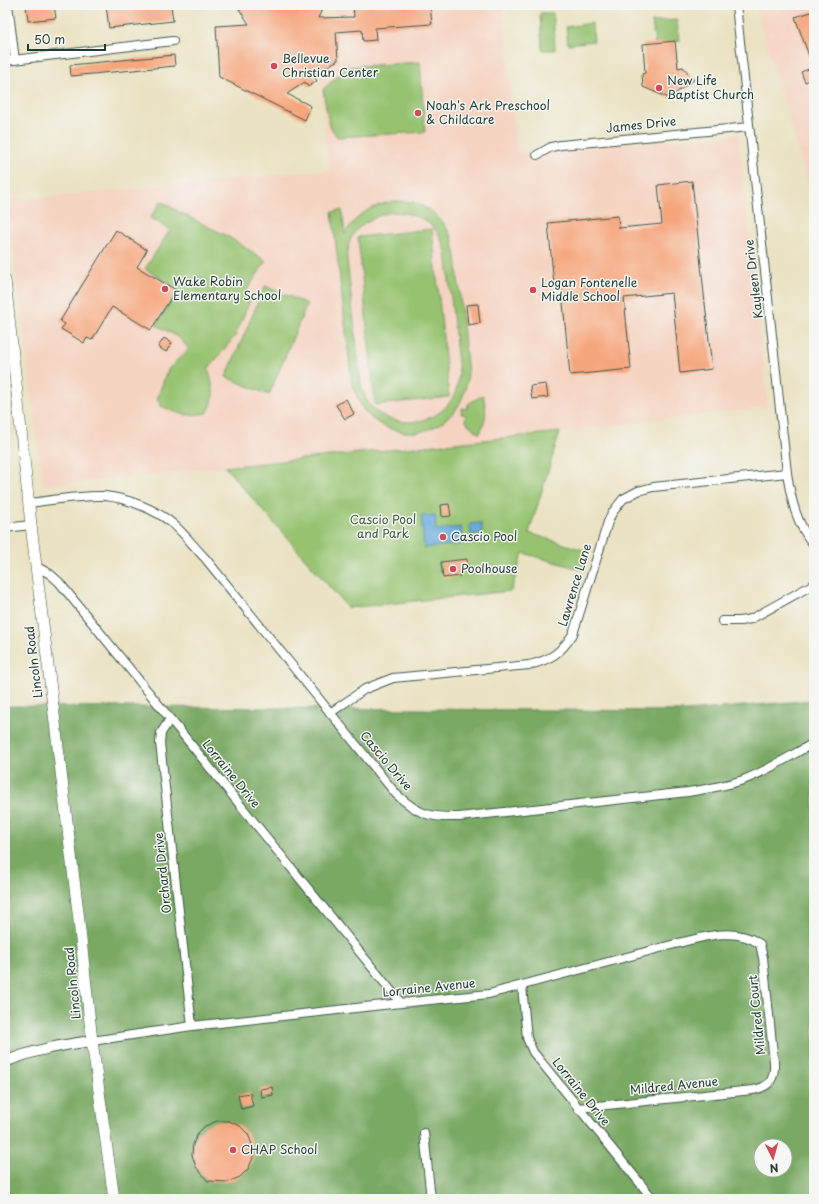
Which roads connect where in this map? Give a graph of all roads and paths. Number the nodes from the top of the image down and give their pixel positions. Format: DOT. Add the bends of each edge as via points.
graph roads {
  1 [pos="8,5"];
  2 [pos="736,5"];
  3 [pos="173,41"];
  4 [pos="15,60"];
  5 [pos="5,62"];
  6 [pos="749,127"];
  7 [pos="538,155"];
  8 [pos="5,280"];
  9 [pos="8,341"];
  10 [pos="787,473"];
  11 [pos="29,503"];
  12 [pos="31,525"];
  13 [pos="5,528"];
  14 [pos="814,545"];
  15 [pos="36,567"];
  16 [pos="814,584"];
  17 [pos="722,621"];
  18 [pos="330,713"];
  19 [pos="170,719"];
  20 [pos="814,743"];
  21 [pos="760,944"];
  22 [pos="522,986"];
  23 [pos="401,1003"];
  24 [pos="192,1026"];
  25 [pos="92,1041"];
  26 [pos="5,1062"];
  27 [pos="770,1082"];
  28 [pos="578,1108"];
  29 [pos="424,1133"];
  30 [pos="114,1199"];
  31 [pos="431,1199"];
  32 [pos="653,1199"];
  1 -- 4 [label="street"];
  2 -- 6 [label="street, Kayleen Drive"];
  3 -- 4 [label="street"];
  4 -- 5 [label="street"];
  6 -- 7 [label="street, James Drive" via="551,146"];
  6 -- 10 [label="street, Kayleen Drive"];
  8 -- 9 [label="main road, Lincoln Road"];
  9 -- 11 [label="main road, Lincoln Road"];
  10 -- 14 [label="street, Kayleen Drive" via="799,523"];
  10 -- 18 [label="street, Lawrence Lane" via="653,487 630,494 623,499 608,522 573,634 555,654 548,659 529,664 393,678 366,689"];
  11 -- 12 [label="main road, Lincoln Road"];
  11 -- 18 [label="street, Cascio Drive" via="106,496 150,509 173,524 205,558"];
  12 -- 13 [label="street"];
  12 -- 15 [label="main road, Lincoln Road"];
  15 -- 19 [label="street, Lorraine Drive" via="59,582"];
  15 -- 25 [label="main road, Lincoln Road"];
  16 -- 17 [label="street" via="751,619"];
  18 -- 20 [label="street, Cascio Drive" via="401,798 416,810 442,818 709,789 763,771"];
  19 -- 23 [label="street, Lorraine Drive"];
  19 -- 24 [label="street, Orchard Drive" via="161,733 160,743"];
  21 -- 22 [label="street, Lorraine Avenue" via="747,937 729,934 695,939"];
  21 -- 27 [label="street, Mildred Court" via="774,1062"];
  22 -- 23 [label="street, Lorraine Avenue" via="490,994"];
  22 -- 28 [label="street, Lorraine Drive" via="527,1038 533,1052"];
  23 -- 24 [label="street, Lorraine Avenue"];
  24 -- 25 [label="street, Lorraine Avenue"];
  25 -- 26 [label="street" via="43,1049"];
  25 -- 30 [label="main road, Lincoln Road"];
  27 -- 28 [label="street, Mildred Avenue" via="762,1089"];
  28 -- 32 [label="street, Lorraine Drive"];
  29 -- 31 [label="street"];
}
